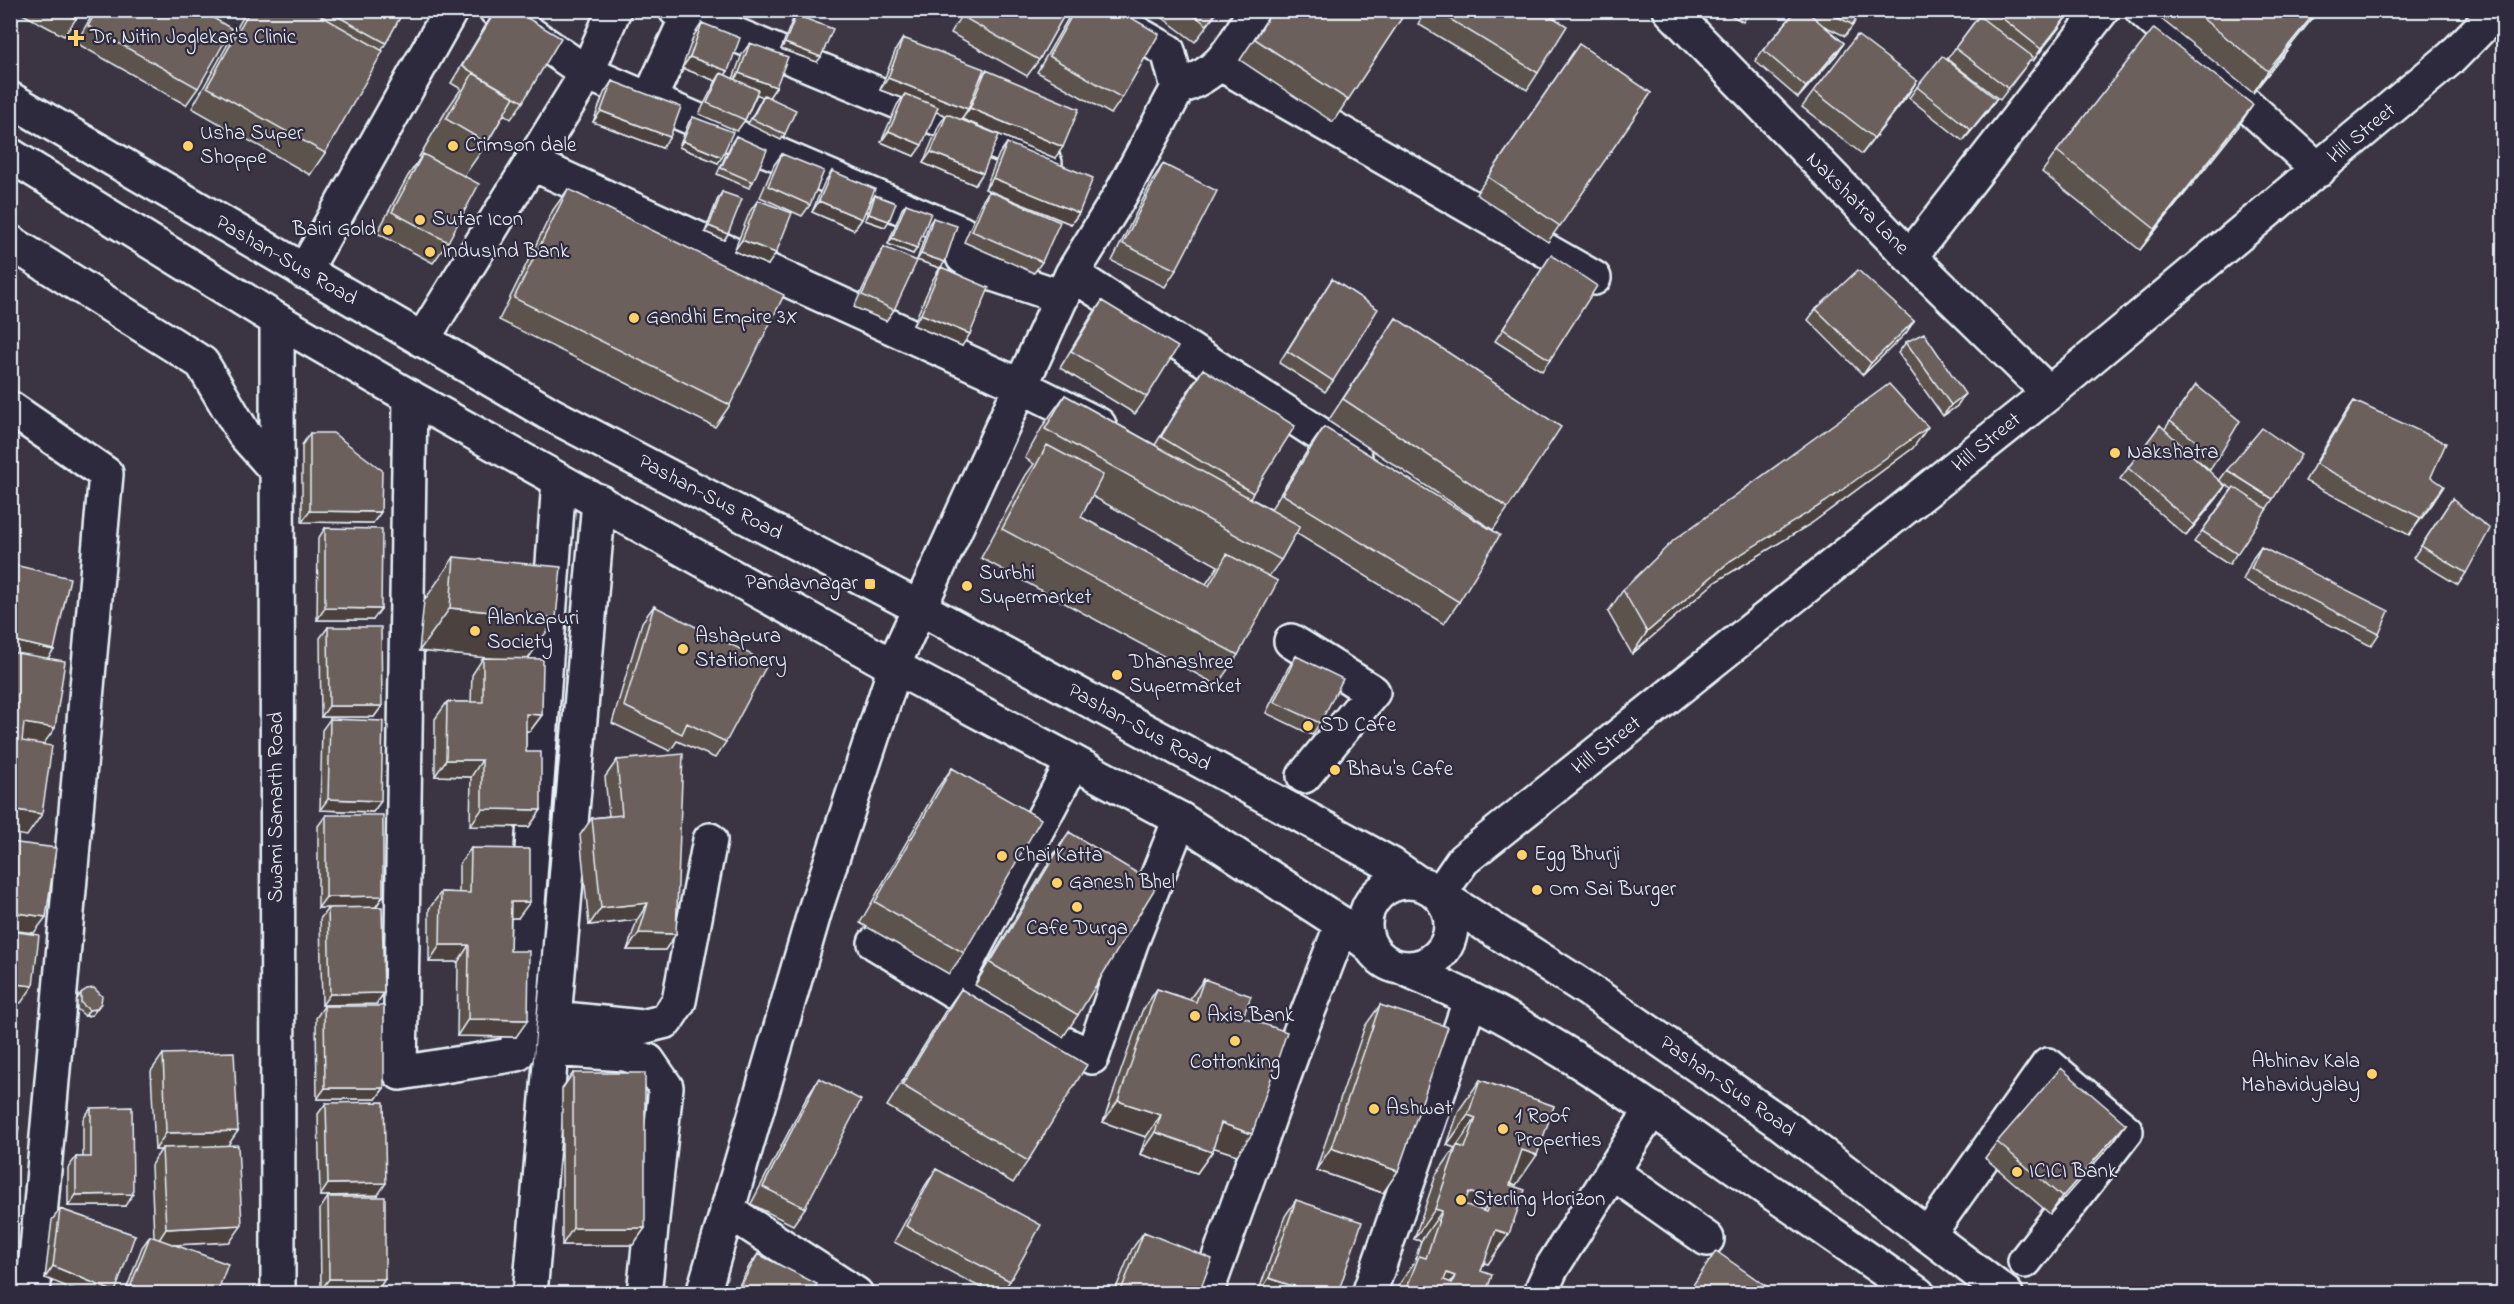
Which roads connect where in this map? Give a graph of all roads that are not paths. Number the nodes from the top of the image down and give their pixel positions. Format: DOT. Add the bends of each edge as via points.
graph roads {
  1 [pos="451,10"];
  2 [pos="496,10"];
  3 [pos="614,10"];
  4 [pos="1096,10"];
  5 [pos="1255,10"];
  6 [pos="1670,10"];
  7 [pos="2102,10"];
  8 [pos="2142,10"];
  9 [pos="2498,10"];
  10 [pos="682,13"];
  11 [pos="1221,64"];
  12 [pos="586,74"];
  13 [pos="1178,88"];
  14 [pos="650,98"];
  15 [pos="10,99"];
  16 [pos="10,155"];
  17 [pos="531,163"];
  18 [pos="2319,170"];
  19 [pos="1077,177"];
  20 [pos="10,242"];
  21 [pos="1910,257"];
  22 [pos="304,272"];
  23 [pos="1594,278"];
  24 [pos="1067,286"];
  25 [pos="277,320"];
  26 [pos="422,340"];
  27 [pos="1021,386"];
  28 [pos="2049,393"];
  29 [pos="410,397"];
  30 [pos="10,408"];
  31 [pos="1127,440"];
  32 [pos="277,471"];
  33 [pos="1381,474"];
  34 [pos="559,481"];
  35 [pos="599,501"];
  36 [pos="920,608"];
  37 [pos="1291,641"];
  38 [pos="893,666"];
  39 [pos="1073,762"];
  40 [pos="1304,776"];
  41 [pos="1180,819"];
  42 [pos="710,840"];
  43 [pos="1429,889"];
  44 [pos="1355,934"];
  45 [pos="875,943"];
  46 [pos="1408,970"];
  47 [pos="952,990"];
  48 [pos="1470,1001"];
  49 [pos="553,1034"];
  50 [pos="1652,1109"];
  51 [pos="1612,1172"];
  52 [pos="727,1210"];
  53 [pos="1928,1235"];
  54 [pos="1707,1239"];
  55 [pos="2025,1262"];
  56 [pos="33,1293"];
  57 [pos="278,1293"];
  58 [pos="530,1293"];
  59 [pos="644,1293"];
  60 [pos="702,1293"];
  61 [pos="856,1293"];
  62 [pos="1206,1293"];
  63 [pos="1369,1293"];
  64 [pos="1545,1293"];
  65 [pos="1918,1293"];
  66 [pos="2006,1293"];
  1 -- 22 [label="street"];
  2 -- 12 [label="street"];
  3 -- 12 [label="street"];
  4 -- 13 [label="street" via="1168,51"];
  5 -- 11 [label="street"];
  6 -- 21 [label="street, Nakshatra Lane"];
  7 -- 21 [label="street"];
  8 -- 18 [label="street"];
  9 -- 18 [label="street, Hill Street" via="2452,57"];
  10 -- 14 [label="street"];
  10 -- 19 [label="street"];
  11 -- 13 [label="street" via="1201,79"];
  11 -- 23 [label="street"];
  12 -- 14 [label="street"];
  12 -- 17 [label="street"];
  13 -- 24 [label="street"];
  14 -- 24 [label="street" via="961,233 963,257 990,273"];
  15 -- 22 [label="street, Pashan-Sus Road"];
  16 -- 25 [label="street"];
  17 -- 26 [label="street"];
  17 -- 27 [label="street"];
  18 -- 28 [label="street, Hill Street"];
  20 -- 32 [label="street" via="202,363 244,434"];
  21 -- 28 [label="street, Nakshatra Lane"];
  22 -- 26 [label="street, Pashan-Sus Road"];
  24 -- 27 [label="street"];
  24 -- 33 [label="street"];
  25 -- 29 [label="street"];
  25 -- 32 [label="street, Swami Samarth Road"];
  26 -- 36 [label="street, Pashan-Sus Road" via="550,414"];
  27 -- 31 [label="street"];
  27 -- 36 [label="street"];
  28 -- 43 [label="street, Hill Street"];
  29 -- 34 [label="street"];
  29 -- 34 [label="street" via="400,1073 516,1054"];
  30 -- 56 [label="street" via="106,474"];
  32 -- 57 [label="street, Swami Samarth Road"];
  34 -- 35 [label="street"];
  35 -- 38 [label="street"];
  35 -- 49 [label="street"];
  36 -- 38 [label="street"];
  36 -- 43 [label="street, Pashan-Sus Road" via="1392,865"];
  37 -- 40 [label="street" via="1373,692"];
  38 -- 39 [label="street"];
  38 -- 52 [label="street" via="816,907"];
  39 -- 41 [label="street"];
  39 -- 47 [label="street"];
  41 -- 44 [label="street"];
  41 -- 47 [label="street" via="1092,1057"];
  42 -- 49 [label="street" via="679,1001 666,1021 642,1027"];
  43 -- 44 [label="street" via="1399,882 1381,890 1368,905 1364,924"];
  43 -- 46 [label="street" via="1450,912 1451,933 1444,952 1428,965"];
  43 -- 53 [label="street, Pashan-Sus Road" via="1587,989 1782,1124"];
  44 -- 46 [label="street" via="1384,963"];
  44 -- 62 [label="street" via="1294,1048"];
  45 -- 47 [label="street"];
  46 -- 48 [label="street"];
  48 -- 50 [label="street" via="1546,1039"];
  48 -- 63 [label="street"];
  49 -- 58 [label="street"];
  49 -- 59 [label="street" via="648,1061 666,1087"];
  50 -- 51 [label="street"];
  50 -- 65 [label="street"];
  51 -- 54 [label="street"];
  51 -- 64 [label="street" via="1551,1269 1543,1287"];
  52 -- 60 [label="street"];
  52 -- 61 [label="street"];
  53 -- 55 [label="street" via="2048,1065 2126,1131"];
  53 -- 66 [label="street, Pashan-Sus Road"];
}
